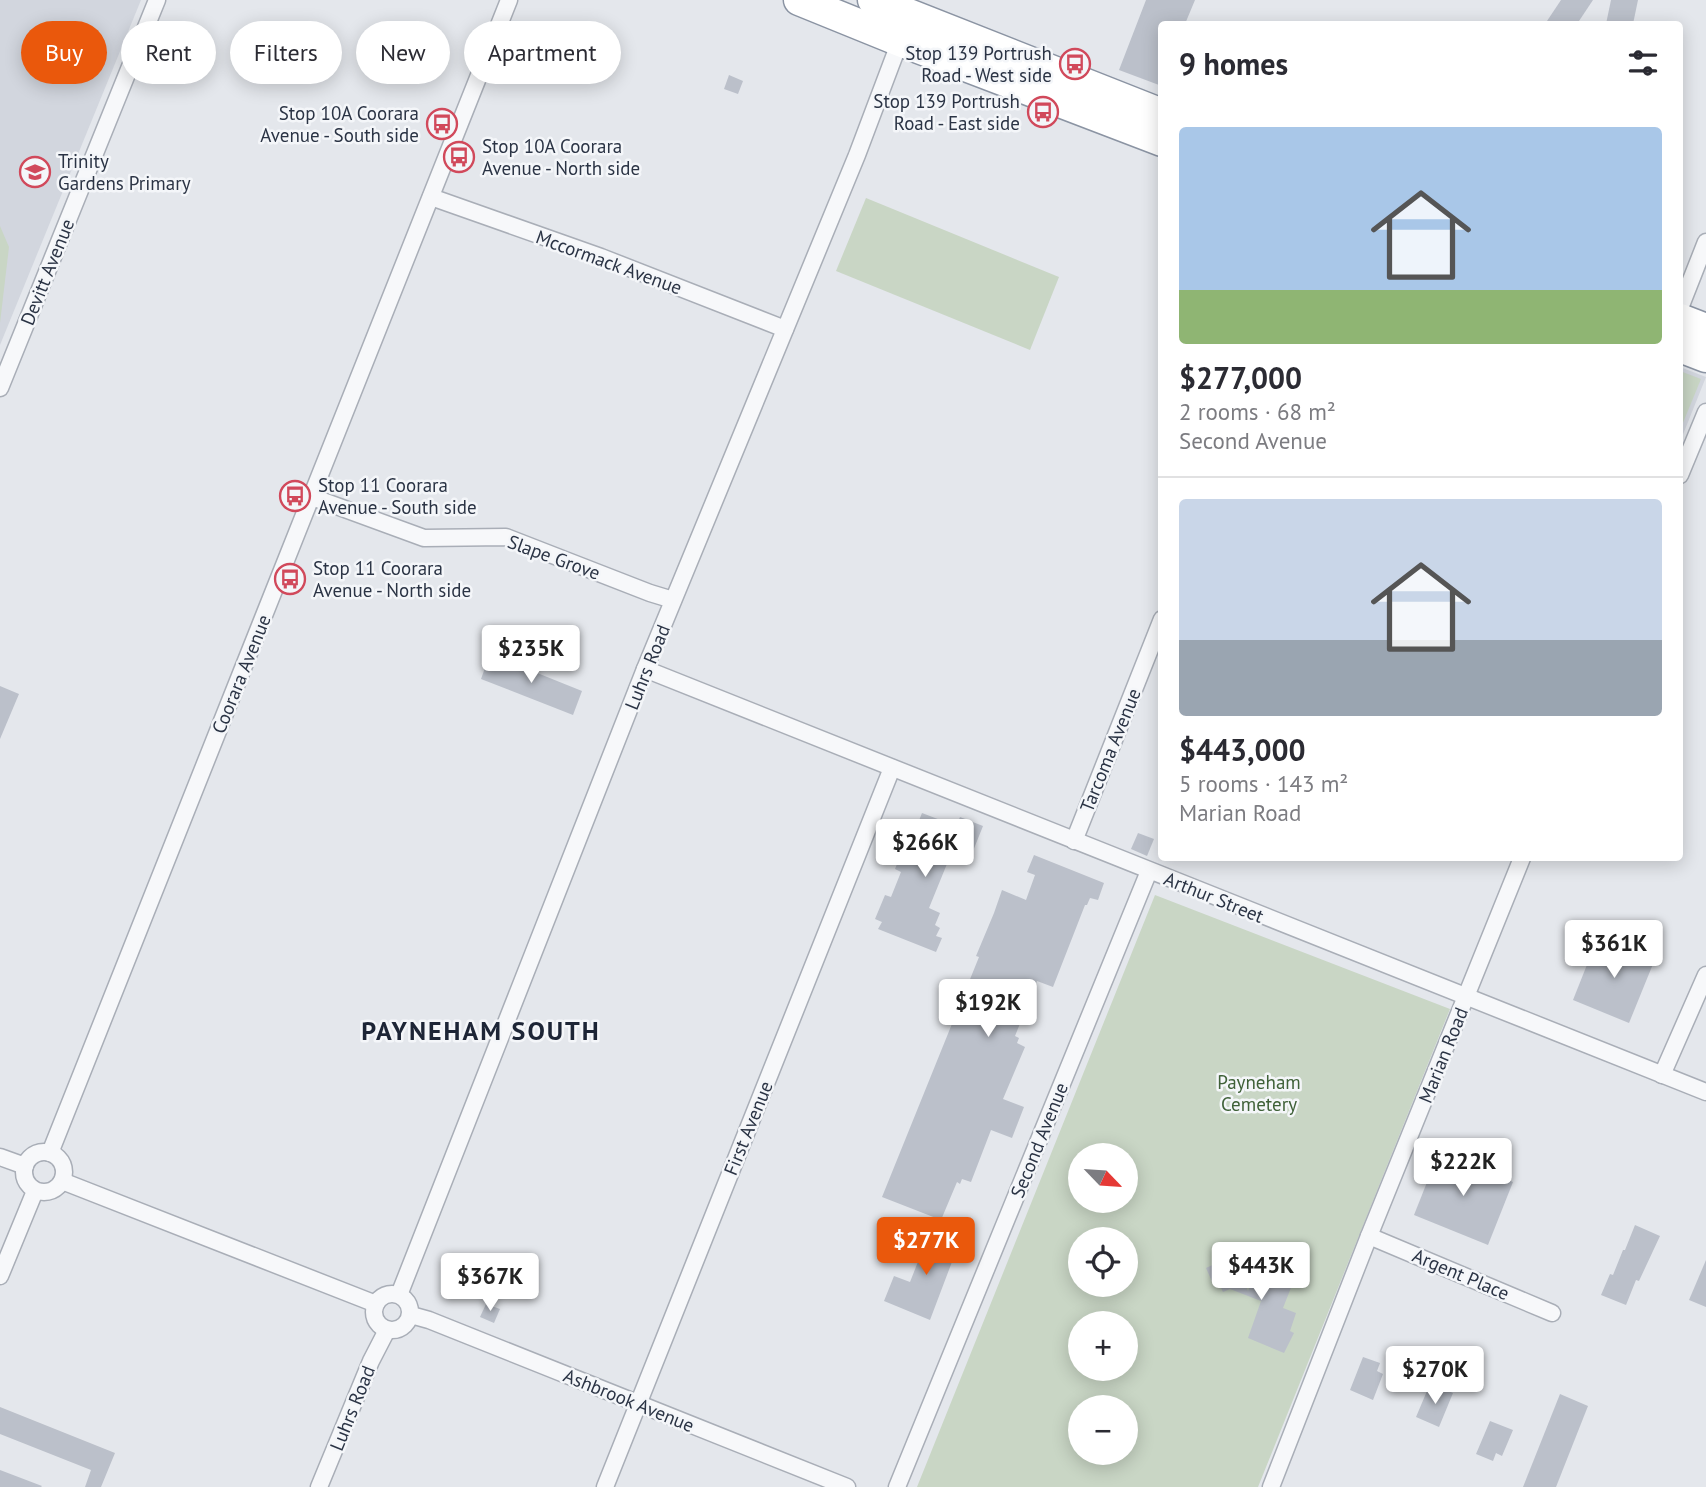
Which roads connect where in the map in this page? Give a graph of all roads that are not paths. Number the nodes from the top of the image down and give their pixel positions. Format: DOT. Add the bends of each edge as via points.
graph roads {
  1 [pos="157,0"];
  2 [pos="509,0"];
  3 [pos="799,0"];
  4 [pos="878,1"];
  5 [pos="958,32"];
  6 [pos="901,41"];
  7 [pos="1158,112"];
  8 [pos="1158,139"];
  9 [pos="431,197"];
  10 [pos="1706,242"];
  11 [pos="1683,300"];
  12 [pos="1683,320"];
  13 [pos="785,329"];
  14 [pos="1706,330"];
  15 [pos="1683,348"];
  16 [pos="1706,357"];
  17 [pos="0,388"];
  18 [pos="1706,412"];
  19 [pos="1683,468"];
  20 [pos="312,497"];
  21 [pos="673,600"];
  22 [pos="1158,629"];
  23 [pos="645,669"];
  24 [pos="892,768"];
  25 [pos="1074,841"];
  26 [pos="1521,861"];
  27 [pos="1149,871"];
  28 [pos="1706,975"];
  29 [pos="1466,997"];
  30 [pos="1662,1075"];
  31 [pos="1706,1092"];
  32 [pos="50,1153"];
  33 [pos="0,1157"];
  34 [pos="25,1166"];
  35 [pos="62,1181"];
  36 [pos="35,1191"];
  37 [pos="1370,1236"];
  38 [pos="0,1276"];
  39 [pos="398,1295"];
  40 [pos="376,1304"];
  41 [pos="1552,1313"];
  42 [pos="411,1315"];
  43 [pos="387,1330"];
  44 [pos="638,1402"];
  45 [pos="319,1487"];
  46 [pos="605,1487"];
  47 [pos="847,1487"];
  48 [pos="897,1487"];
  49 [pos="1271,1487"];
  1 -- 17 [label="street, Devitt Avenue"];
  2 -- 9 [label="street, Coorara Avenue"];
  3 -- 6 [label="highway"];
  4 -- 5 [label="highway"];
  4 -- 6 [label="highway"];
  5 -- 6 [label="highway"];
  5 -- 7 [label="highway"];
  6 -- 8 [label="highway"];
  6 -- 13 [label="street, Luhrs Road"];
  9 -- 13 [label="street, Mccormack Avenue"];
  9 -- 20 [label="street, Coorara Avenue"];
  10 -- 11 [label="street"];
  12 -- 14 [label="highway"];
  13 -- 21 [label="street, Luhrs Road"];
  15 -- 16 [label="highway"];
  18 -- 19 [label="street"];
  20 -- 21 [label="street, Slape Grove" via="424,538 506,537"];
  20 -- 32 [label="street, Coorara Avenue"];
  21 -- 23 [label="street, Luhrs Road"];
  22 -- 25 [label="street, Tarcoma Avenue"];
  23 -- 24 [label="street, Arthur Street"];
  23 -- 39 [label="street, Luhrs Road"];
  24 -- 25 [label="street, Arthur Street"];
  24 -- 44 [label="street, First Avenue"];
  25 -- 27 [label="street, Arthur Street"];
  26 -- 29 [label="street, Marian Road"];
  27 -- 29 [label="street, Arthur Street"];
  27 -- 48 [label="street, Second Avenue"];
  28 -- 30 [label="street"];
  29 -- 30 [label="street, Arthur Street"];
  29 -- 37 [label="street, Marian Road"];
  30 -- 31 [label="street, Arthur Street"];
  32 -- 34 [label="street" via="37,1153"];
  32 -- 35 [label="street" via="63,1165"];
  33 -- 34 [label="street"];
  34 -- 36 [label="street" via="24,1179"];
  35 -- 36 [label="street" via="51,1191"];
  35 -- 40 [label="street"];
  36 -- 38 [label="street"];
  37 -- 41 [label="street, Argent Place"];
  37 -- 49 [label="street, Marian Road"];
  39 -- 40 [label="street" via="384,1296"];
  39 -- 42 [label="street" via="408,1303"];
  40 -- 43 [label="street" via="376,1321"];
  42 -- 43 [label="street" via="404,1326"];
  42 -- 44 [label="street, Ashbrook Avenue"];
  43 -- 45 [label="street, Luhrs Road"];
  44 -- 46 [label="street, First Avenue"];
  44 -- 47 [label="street, Ashbrook Avenue"];
}
